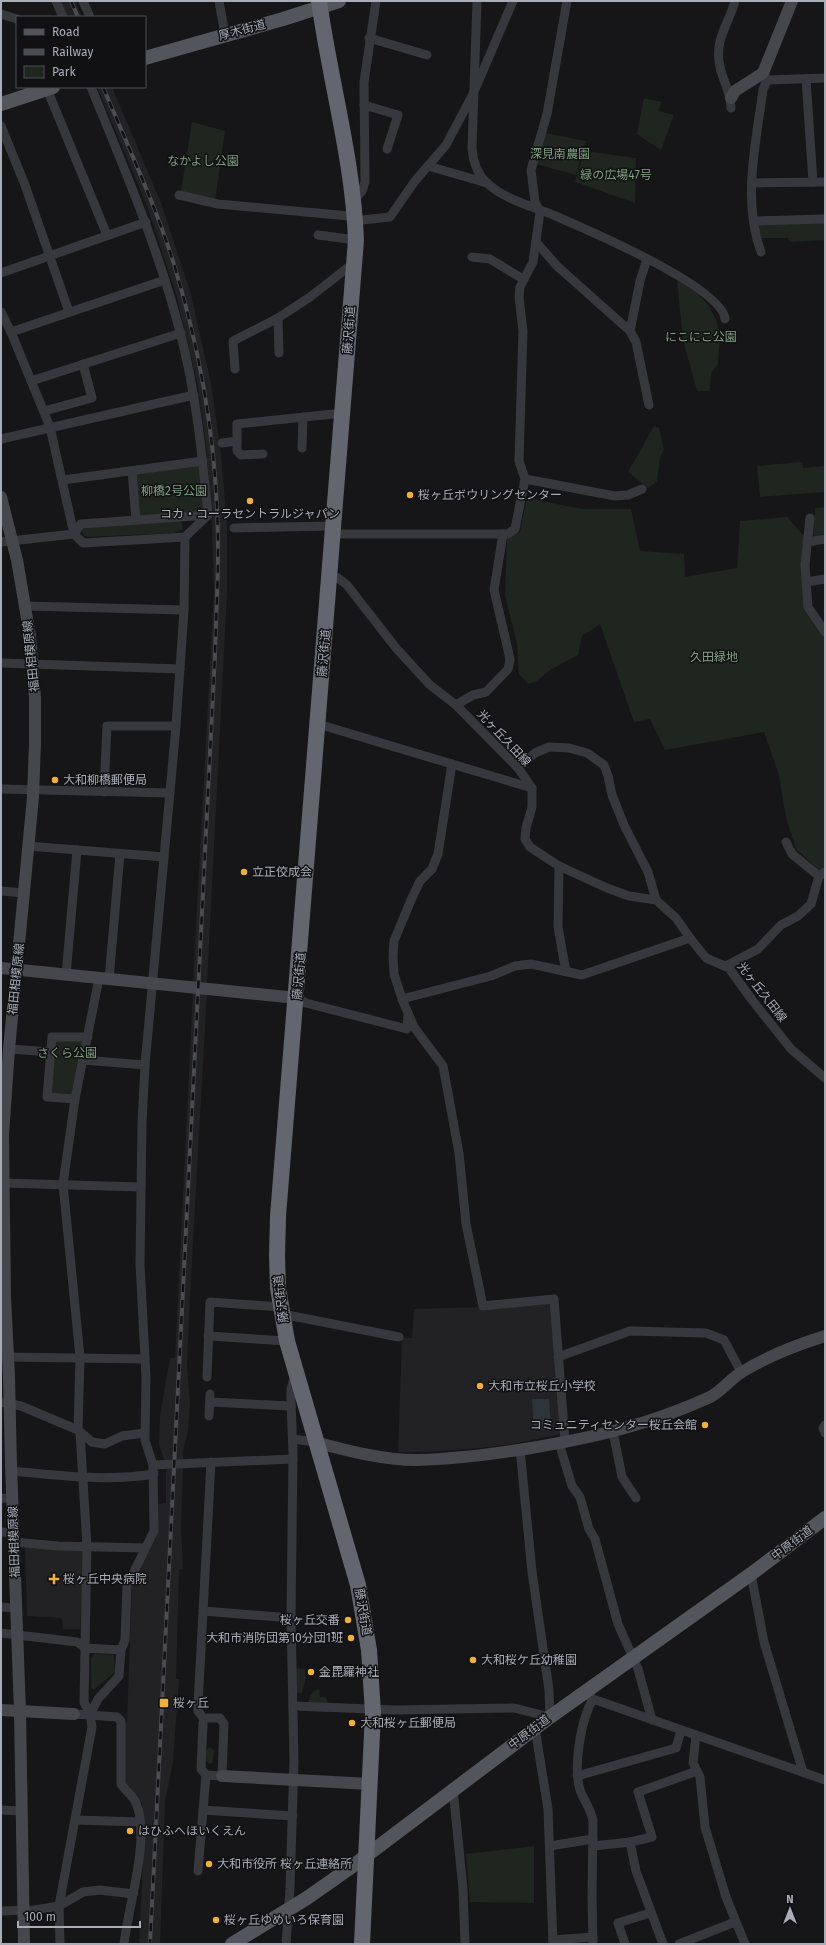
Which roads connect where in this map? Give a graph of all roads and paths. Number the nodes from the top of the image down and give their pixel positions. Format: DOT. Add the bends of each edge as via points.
graph roads {
  1 [pos="56,1"];
  2 [pos="83,1"];
  3 [pos="218,1"];
  4 [pos="339,1"];
  5 [pos="376,1"];
  6 [pos="477,1"];
  7 [pos="513,1"];
  8 [pos="567,1"];
  9 [pos="734,1"];
  10 [pos="792,1"];
  11 [pos="320,4"];
  12 [pos="1,14"];
  13 [pos="63,16"];
  14 [pos="90,16"];
  15 [pos="16,19"];
  16 [pos="224,35"];
  17 [pos="369,38"];
  18 [pos="427,54"];
  19 [pos="146,58"];
  20 [pos="765,76"];
  21 [pos="825,78"];
  22 [pos="806,79"];
  23 [pos="50,88"];
  24 [pos="91,88"];
  25 [pos="473,94"];
  26 [pos="731,103"];
  27 [pos="1,104"];
  28 [pos="364,104"];
  29 [pos="1,126"];
  30 [pos="387,148"];
  31 [pos="428,166"];
  32 [pos="813,182"];
  33 [pos="825,182"];
  34 [pos="486,183"];
  35 [pos="752,183"];
  36 [pos="179,195"];
  37 [pos="354,200"];
  38 [pos="537,208"];
  39 [pos="355,218"];
  40 [pos="825,220"];
  41 [pos="754,221"];
  42 [pos="146,222"];
  43 [pos="107,235"];
  44 [pos="318,235"];
  45 [pos="356,240"];
  46 [pos="536,242"];
  47 [pos="761,252"];
  48 [pos="50,255"];
  49 [pos="472,257"];
  50 [pos="647,259"];
  51 [pos="355,262"];
  52 [pos="1,272"];
  53 [pos="524,279"];
  54 [pos="166,280"];
  55 [pos="1,312"];
  56 [pos="69,312"];
  57 [pos="278,318"];
  58 [pos="725,320"];
  59 [pos="630,331"];
  60 [pos="11,332"];
  61 [pos="181,333"];
  62 [pos="279,353"];
  63 [pos="83,364"];
  64 [pos="234,369"];
  65 [pos="32,381"];
  66 [pos="194,395"];
  67 [pos="650,404"];
  68 [pos="44,411"];
  69 [pos="343,413"];
  70 [pos="303,417"];
  71 [pos="50,427"];
  72 [pos="1,439"];
  73 [pos="237,441"];
  74 [pos="222,443"];
  75 [pos="302,448"];
  76 [pos="263,454"];
  77 [pos="203,461"];
  78 [pos="132,471"];
  79 [pos="526,479"];
  80 [pos="63,480"];
  81 [pos="642,490"];
  82 [pos="1,497"];
  83 [pos="208,515"];
  84 [pos="810,518"];
  85 [pos="136,520"];
  86 [pos="234,528"];
  87 [pos="333,530"];
  88 [pos="74,534"];
  89 [pos="503,534"];
  90 [pos="185,537"];
  91 [pos="825,539"];
  92 [pos="7,541"];
  93 [pos="807,542"];
  94 [pos="330,575"];
  95 [pos="825,579"];
  96 [pos="807,582"];
  97 [pos="25,606"];
  98 [pos="184,610"];
  99 [pos="822,620"];
  100 [pos="825,632"];
  101 [pos="1,663"];
  102 [pos="32,663"];
  103 [pos="180,668"];
  104 [pos="456,704"];
  105 [pos="318,724"];
  106 [pos="176,726"];
  107 [pos="452,764"];
  108 [pos="518,768"];
  109 [pos="532,788"];
  110 [pos="1,789"];
  111 [pos="33,790"];
  112 [pos="104,792"];
  113 [pos="170,793"];
  114 [pos="786,842"];
  115 [pos="28,846"];
  116 [pos="77,850"];
  117 [pos="120,854"];
  118 [pos="164,857"];
  119 [pos="559,866"];
  120 [pos="822,874"];
  121 [pos="1,891"];
  122 [pos="24,893"];
  123 [pos="656,900"];
  124 [pos="690,938"];
  125 [pos="726,966"];
  126 [pos="1,968"];
  127 [pos="17,970"];
  128 [pos="566,972"];
  129 [pos="66,975"];
  130 [pos="104,978"];
  131 [pos="153,983"];
  132 [pos="297,998"];
  133 [pos="402,999"];
  134 [pos="408,1013"];
  135 [pos="88,1037"];
  136 [pos="9,1049"];
  137 [pos="51,1052"];
  138 [pos="83,1060"];
  139 [pos="145,1065"];
  140 [pos="825,1078"];
  141 [pos="76,1098"];
  142 [pos="2,1136"];
  143 [pos="3,1183"];
  144 [pos="63,1184"];
  145 [pos="141,1187"];
  146 [pos="3,1242"];
  147 [pos="281,1311"];
  148 [pos="208,1336"];
  149 [pos="825,1336"];
  150 [pos="399,1337"];
  151 [pos="286,1341"];
  152 [pos="8,1357"];
  153 [pos="80,1357"];
  154 [pos="558,1357"];
  155 [pos="144,1359"];
  156 [pos="741,1372"];
  157 [pos="295,1374"];
  158 [pos="207,1377"];
  159 [pos="1,1402"];
  160 [pos="291,1406"];
  161 [pos="209,1416"];
  162 [pos="825,1425"];
  163 [pos="79,1431"];
  164 [pos="612,1432"];
  165 [pos="144,1433"];
  166 [pos="825,1433"];
  167 [pos="293,1439"];
  168 [pos="315,1442"];
  169 [pos="562,1442"];
  170 [pos="520,1449"];
  171 [pos="293,1459"];
  172 [pos="211,1462"];
  173 [pos="11,1468"];
  174 [pos="153,1469"];
  175 [pos="83,1477"];
  176 [pos="6,1498"];
  177 [pos="636,1498"];
  178 [pos="825,1518"];
  179 [pos="1,1532"];
  180 [pos="14,1537"];
  181 [pos="87,1546"];
  182 [pos="145,1548"];
  183 [pos="750,1574"];
  184 [pos="1,1607"];
  185 [pos="16,1608"];
  186 [pos="203,1611"];
  187 [pos="291,1618"];
  188 [pos="1,1634"];
  189 [pos="17,1635"];
  190 [pos="85,1648"];
  191 [pos="121,1650"];
  192 [pos="634,1658"];
  193 [pos="84,1692"];
  194 [pos="589,1696"];
  195 [pos="100,1697"];
  196 [pos="84,1702"];
  197 [pos="294,1706"];
  198 [pos="373,1708"];
  199 [pos="1,1710"];
  200 [pos="20,1712"];
  201 [pos="74,1714"];
  202 [pos="93,1716"];
  203 [pos="550,1717"];
  204 [pos="204,1719"];
  205 [pos="652,1720"];
  206 [pos="535,1728"];
  207 [pos="682,1730"];
  208 [pos="696,1735"];
  209 [pos="697,1772"];
  210 [pos="803,1772"];
  211 [pos="206,1775"];
  212 [pos="222,1776"];
  213 [pos="577,1776"];
  214 [pos="294,1780"];
  215 [pos="825,1780"];
  216 [pos="370,1784"];
  217 [pos="453,1789"];
  218 [pos="1,1810"];
  219 [pos="203,1810"];
  220 [pos="22,1811"];
  221 [pos="293,1816"];
  222 [pos="76,1820"];
  223 [pos="140,1822"];
  224 [pos="593,1842"];
  225 [pos="630,1842"];
  226 [pos="550,1846"];
  227 [pos="366,1856"];
  228 [pos="198,1871"];
  229 [pos="133,1894"];
  230 [pos="59,1906"];
  231 [pos="24,1910"];
  232 [pos="288,1910"];
  233 [pos="1,1911"];
  234 [pos="650,1913"];
  235 [pos="735,1922"];
  236 [pos="593,1940"];
  237 [pos="553,1942"];
  238 [pos="24,1944"];
  239 [pos="60,1944"];
  240 [pos="124,1944"];
  241 [pos="232,1944"];
  242 [pos="286,1944"];
  243 [pos="362,1944"];
  244 [pos="465,1944"];
  245 [pos="625,1944"];
  246 [pos="663,1944"];
  247 [pos="679,1944"];
  248 [pos="745,1944"];
  1 -- 13 [label="street"];
  2 -- 14 [label="street"];
  3 -- 16 [label="street"];
  4 -- 11 [label="main road, 厚木街道"];
  5 -- 17 [label="street"];
  6 -- 25 [label="street"];
  7 -- 25 [label="street"];
  8 -- 38 [label="street" via="547,114 530,170"];
  9 -- 26 [label="street" via="721,32 719,47 720,67"];
  10 -- 20 [label="street"];
  11 -- 16 [label="main road, 厚木街道"];
  11 -- 37 [label="highway, 藤沢街道"];
  12 -- 15 [label="street"];
  16 -- 19 [label="main road, 厚木街道"];
  17 -- 18 [label="street"];
  17 -- 28 [label="street"];
  20 -- 22 [label="street"];
  20 -- 26 [label="street" via="734,91"];
  20 -- 35 [label="street"];
  21 -- 22 [label="street"];
  22 -- 32 [label="street"];
  23 -- 27 [label="main road"];
  23 -- 43 [label="street"];
  24 -- 42 [label="street"];
  25 -- 31 [label="street" via="446,145"];
  25 -- 34 [label="street" via="473,159"];
  28 -- 30 [label="street" via="398,115"];
  28 -- 37 [label="street" via="365,182 362,191"];
  29 -- 48 [label="street"];
  31 -- 34 [label="street"];
  31 -- 39 [label="street" via="390,217 362,220"];
  32 -- 33 [label="street"];
  32 -- 35 [label="street"];
  34 -- 38 [label="street" via="500,193"];
  35 -- 41 [label="street"];
  36 -- 39 [label="street" via="218,204"];
  37 -- 39 [label="highway, 藤沢街道"];
  38 -- 46 [label="street" via="540,212"];
  38 -- 50 [label="street"];
  39 -- 45 [label="highway, 藤沢街道"];
  40 -- 41 [label="street"];
  41 -- 47 [label="street"];
  42 -- 43 [label="street"];
  42 -- 54 [label="street"];
  43 -- 48 [label="street"];
  44 -- 45 [label="street"];
  45 -- 51 [label="highway, 藤沢街道"];
  46 -- 53 [label="street" via="532,262"];
  46 -- 59 [label="street" via="568,276"];
  48 -- 52 [label="street"];
  48 -- 56 [label="street"];
  49 -- 53 [label="street" via="490,259"];
  50 -- 58 [label="street" via="688,282 717,304"];
  50 -- 59 [label="street"];
  51 -- 57 [label="street" via="310,298"];
  51 -- 69 [label="highway, 藤沢街道"];
  53 -- 79 [label="street" via="519,297 523,331 519,460"];
  54 -- 56 [label="street"];
  54 -- 61 [label="street"];
  55 -- 60 [label="street"];
  56 -- 60 [label="street"];
  57 -- 62 [label="street"];
  57 -- 64 [label="street" via="233,340"];
  59 -- 67 [label="street" via="636,342"];
  60 -- 65 [label="street"];
  61 -- 63 [label="street"];
  61 -- 66 [label="street"];
  63 -- 65 [label="street"];
  63 -- 68 [label="street" via="92,398"];
  65 -- 68 [label="street"];
  66 -- 71 [label="street"];
  66 -- 77 [label="street"];
  68 -- 71 [label="street"];
  69 -- 70 [label="street"];
  69 -- 87 [label="highway, 藤沢街道"];
  70 -- 73 [label="street" via="237,424"];
  70 -- 75 [label="street"];
  71 -- 72 [label="street"];
  71 -- 80 [label="street"];
  73 -- 74 [label="street"];
  73 -- 76 [label="street" via="237,452 241,455"];
  77 -- 78 [label="street"];
  77 -- 83 [label="street"];
  78 -- 80 [label="street"];
  78 -- 85 [label="street"];
  79 -- 81 [label="street" via="615,496"];
  79 -- 89 [label="street" via="515,529"];
  80 -- 88 [label="street"];
  82 -- 92 [label="street, 福田相模原線"];
  83 -- 85 [label="street"];
  83 -- 90 [label="street"];
  84 -- 93 [label="street"];
  85 -- 88 [label="street" via="81,524"];
  86 -- 87 [label="street"];
  87 -- 89 [label="street"];
  87 -- 94 [label="highway, 藤沢街道"];
  88 -- 90 [label="street" via="83,543"];
  88 -- 92 [label="street"];
  89 -- 104 [label="street" via="494,590 510,660 508,670 486,692 473,695"];
  90 -- 98 [label="street"];
  91 -- 93 [label="street"];
  92 -- 97 [label="street, 福田相模原線"];
  93 -- 96 [label="street"];
  94 -- 104 [label="street, 光ヶ丘久田線" via="347,585 396,648 430,685"];
  94 -- 105 [label="highway, 藤沢街道"];
  95 -- 96 [label="street"];
  96 -- 99 [label="street" via="808,607"];
  97 -- 98 [label="street"];
  97 -- 102 [label="street, 福田相模原線"];
  98 -- 103 [label="street"];
  99 -- 100 [label="street"];
  101 -- 102 [label="street"];
  102 -- 103 [label="street"];
  102 -- 111 [label="street, 福田相模原線" via="35,743"];
  103 -- 106 [label="street"];
  104 -- 108 [label="street, 光ヶ丘久田線"];
  105 -- 107 [label="street"];
  105 -- 132 [label="highway, 藤沢街道"];
  106 -- 112 [label="street" via="107,726"];
  106 -- 113 [label="street"];
  107 -- 109 [label="street"];
  107 -- 133 [label="street" via="438,854 432,869 420,881 394,941 394,974"];
  108 -- 109 [label="street, 光ヶ丘久田線"];
  108 -- 123 [label="street" via="535,753 549,747 569,748 587,754 604,765 612,795 648,872"];
  109 -- 119 [label="street" via="532,807 526,828 526,839 530,847"];
  110 -- 111 [label="street"];
  111 -- 112 [label="street"];
  111 -- 115 [label="street, 福田相模原線"];
  112 -- 113 [label="street"];
  113 -- 118 [label="street"];
  114 -- 120 [label="street" via="792,854"];
  115 -- 116 [label="street"];
  115 -- 122 [label="street, 福田相模原線"];
  116 -- 117 [label="street"];
  116 -- 129 [label="street"];
  117 -- 118 [label="street"];
  117 -- 130 [label="street"];
  118 -- 131 [label="street"];
  119 -- 123 [label="street" via="629,896"];
  119 -- 128 [label="street" via="558,927"];
  120 -- 125 [label="street" via="811,904 798,916 781,925 758,949"];
  121 -- 122 [label="street"];
  122 -- 127 [label="street, 福田相模原線"];
  123 -- 124 [label="street, 光ヶ丘久田線" via="676,918"];
  124 -- 125 [label="street, 光ヶ丘久田線" via="706,958"];
  124 -- 128 [label="street" via="582,975"];
  125 -- 140 [label="street, 光ヶ丘久田線" via="791,1049"];
  126 -- 127 [label="street"];
  127 -- 129 [label="street"];
  127 -- 136 [label="street, 福田相模原線"];
  128 -- 133 [label="street" via="531,964 515,966 491,976"];
  129 -- 130 [label="street"];
  130 -- 131 [label="street"];
  130 -- 135 [label="street"];
  131 -- 132 [label="street"];
  131 -- 139 [label="street"];
  132 -- 134 [label="street" via="306,1003 407,1029"];
  132 -- 147 [label="highway, 藤沢街道" via="278,1216 277,1256"];
  133 -- 134 [label="street"];
  134 -- 154 [label="street" via="414,1027 443,1066 459,1153 466,1224 482,1306 554,1299"];
  135 -- 137 [label="street" via="52,1037"];
  135 -- 138 [label="street"];
  136 -- 137 [label="street"];
  136 -- 142 [label="street, 福田相模原線"];
  137 -- 141 [label="street" via="47,1097"];
  138 -- 139 [label="street"];
  138 -- 141 [label="street"];
  139 -- 145 [label="street"];
  141 -- 144 [label="street"];
  142 -- 143 [label="street, 福田相模原線"];
  143 -- 144 [label="street"];
  143 -- 146 [label="street, 福田相模原線"];
  144 -- 145 [label="street"];
  144 -- 153 [label="street"];
  145 -- 155 [label="street" via="140,1264"];
  146 -- 152 [label="street, 福田相模原線"];
  147 -- 148 [label="street" via="210,1302"];
  147 -- 150 [label="street"];
  147 -- 151 [label="highway, 藤沢街道"];
  148 -- 151 [label="street"];
  148 -- 158 [label="street"];
  149 -- 156 [label="street" via="796,1345"];
  151 -- 157 [label="highway, 藤沢街道"];
  152 -- 153 [label="street"];
  152 -- 173 [label="street, 福田相模原線, bridge"];
  153 -- 155 [label="street"];
  153 -- 163 [label="street"];
  154 -- 156 [label="street" via="630,1331 706,1333 724,1340"];
  154 -- 169 [label="street"];
  155 -- 165 [label="street"];
  156 -- 164 [label="street" via="711,1397 646,1423"];
  157 -- 160 [label="street"];
  157 -- 168 [label="highway, 藤沢街道"];
  159 -- 163 [label="street" via="21,1406"];
  160 -- 161 [label="street" via="210,1398"];
  160 -- 167 [label="street"];
  162 -- 166 [label="street"];
  163 -- 165 [label="street" via="92,1442 105,1444 122,1436"];
  163 -- 175 [label="street"];
  164 -- 169 [label="street"];
  164 -- 177 [label="street" via="622,1477"];
  165 -- 174 [label="street"];
  167 -- 168 [label="street"];
  167 -- 171 [label="street"];
  168 -- 170 [label="street" via="358,1453 416,1460 493,1454"];
  168 -- 198 [label="highway, 藤沢街道" via="358,1585 370,1650"];
  169 -- 170 [label="street"];
  169 -- 192 [label="street" via="572,1486 580,1497 589,1529 595,1539 618,1624"];
  170 -- 203 [label="street" via="532,1572 549,1690"];
  171 -- 172 [label="street"];
  171 -- 187 [label="street"];
  172 -- 174 [label="street"];
  172 -- 186 [label="street"];
  173 -- 175 [label="street"];
  173 -- 176 [label="street, 福田相模原線"];
  174 -- 175 [label="street" via="132,1478"];
  174 -- 182 [label="street" via="154,1530"];
  175 -- 181 [label="street"];
  176 -- 180 [label="street, 福田相模原線"];
  178 -- 183 [label="main road, 中原街道"];
  179 -- 180 [label="street"];
  180 -- 181 [label="street" via="58,1546"];
  180 -- 185 [label="street, 福田相模原線"];
  181 -- 182 [label="street"];
  181 -- 190 [label="street"];
  182 -- 191 [label="street" via="127,1586 125,1640"];
  183 -- 192 [label="main road, 中原街道"];
  183 -- 210 [label="street" via="764,1642"];
  184 -- 185 [label="street"];
  185 -- 189 [label="street, 福田相模原線"];
  186 -- 187 [label="street"];
  186 -- 204 [label="street" via="198,1711"];
  187 -- 197 [label="street"];
  188 -- 189 [label="street"];
  189 -- 190 [label="street" via="78,1642"];
  189 -- 200 [label="street, 福田相模原線"];
  190 -- 191 [label="street"];
  190 -- 193 [label="street"];
  191 -- 195 [label="street" via="119,1676"];
  192 -- 194 [label="main road, 中原街道"];
  192 -- 205 [label="street"];
  193 -- 195 [label="street"];
  193 -- 196 [label="street"];
  194 -- 203 [label="main road, 中原街道"];
  194 -- 205 [label="street"];
  194 -- 213 [label="street" via="579,1746"];
  195 -- 202 [label="street"];
  196 -- 201 [label="street"];
  196 -- 202 [label="street"];
  197 -- 198 [label="street"];
  197 -- 214 [label="street"];
  198 -- 203 [label="street" via="514,1708"];
  198 -- 216 [label="highway, 藤沢街道"];
  199 -- 200 [label="street"];
  200 -- 201 [label="street"];
  200 -- 220 [label="street, 福田相模原線"];
  201 -- 202 [label="street"];
  202 -- 222 [label="street"];
  202 -- 223 [label="street" via="117,1717 121,1721 121,1784 134,1799"];
  203 -- 206 [label="main road, 中原街道"];
  204 -- 211 [label="street" via="201,1769"];
  204 -- 212 [label="street" via="220,1718 224,1724"];
  205 -- 207 [label="street"];
  206 -- 217 [label="main road, 中原街道"];
  206 -- 226 [label="street" via="548,1809"];
  207 -- 208 [label="street"];
  207 -- 213 [label="street" via="676,1748"];
  208 -- 209 [label="street" via="693,1764"];
  208 -- 210 [label="street"];
  209 -- 225 [label="street" via="638,1792 652,1837"];
  209 -- 235 [label="street" via="705,1827"];
  210 -- 215 [label="street"];
  211 -- 212 [label="street"];
  211 -- 219 [label="street"];
  212 -- 214 [label="street"];
  213 -- 224 [label="street" via="580,1790 591,1810"];
  214 -- 216 [label="street"];
  214 -- 221 [label="street"];
  216 -- 227 [label="highway, 藤沢街道"];
  217 -- 227 [label="main road, 中原街道"];
  217 -- 244 [label="street" via="463,1889"];
  218 -- 220 [label="street"];
  219 -- 221 [label="street"];
  219 -- 228 [label="street"];
  220 -- 231 [label="street, 福田相模原線"];
  221 -- 232 [label="street"];
  222 -- 223 [label="street"];
  222 -- 230 [label="street"];
  223 -- 229 [label="street" via="141,1846"];
  224 -- 225 [label="street"];
  224 -- 226 [label="street"];
  224 -- 236 [label="street"];
  225 -- 234 [label="street" via="636,1871 651,1909"];
  226 -- 237 [label="street"];
  227 -- 232 [label="main road, 中原街道"];
  227 -- 243 [label="highway, 藤沢街道"];
  229 -- 230 [label="street" via="100,1890 83,1892"];
  229 -- 240 [label="street"];
  230 -- 231 [label="street"];
  230 -- 239 [label="street"];
  231 -- 233 [label="street"];
  231 -- 238 [label="street, 福田相模原線"];
  232 -- 241 [label="main road, 中原街道"];
  232 -- 242 [label="street"];
  234 -- 245 [label="street" via="618,1923"];
  234 -- 246 [label="street"];
  235 -- 247 [label="street"];
  235 -- 248 [label="street"];
  236 -- 237 [label="street"];
}
